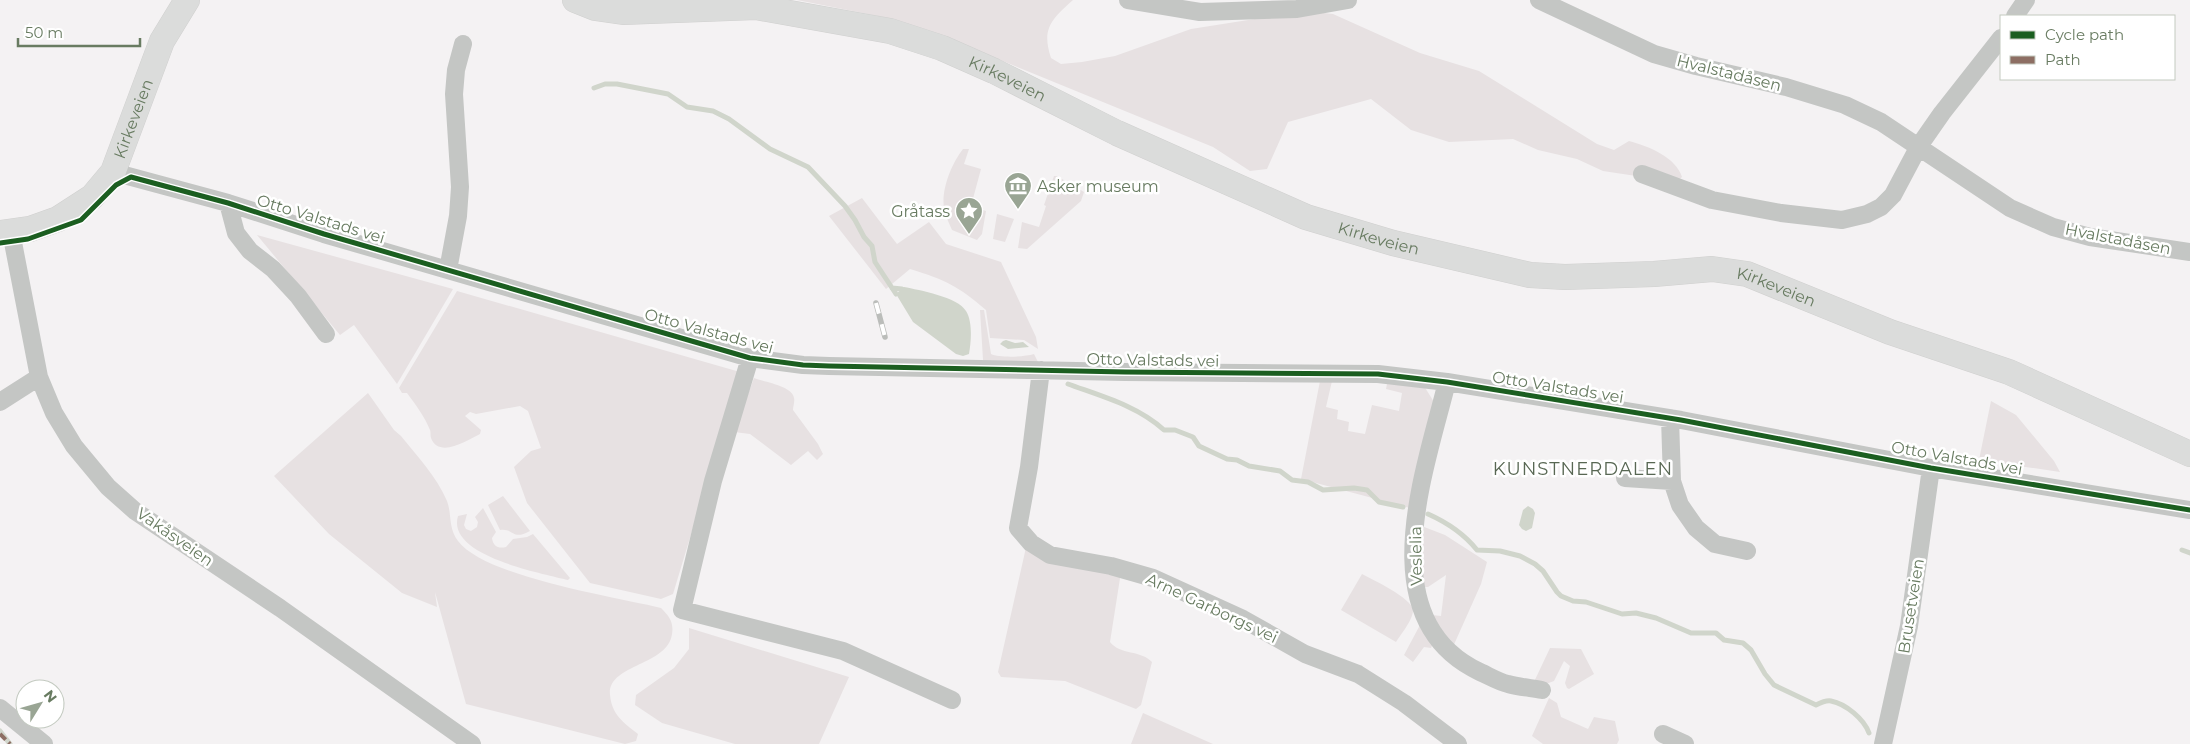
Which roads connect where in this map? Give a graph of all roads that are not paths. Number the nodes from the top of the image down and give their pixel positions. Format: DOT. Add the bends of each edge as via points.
graph roads {
  1 [pos="187,0"];
  2 [pos="575,0"];
  3 [pos="1128,0"];
  4 [pos="1348,0"];
  5 [pos="1539,0"];
  6 [pos="2026,0"];
  7 [pos="2016,15"];
  8 [pos="2000,39"];
  9 [pos="463,44"];
  10 [pos="1919,146"];
  11 [pos="113,172"];
  12 [pos="1642,174"];
  13 [pos="228,202"];
  14 [pos="5,232"];
  15 [pos="2190,252"];
  16 [pos="448,270"];
  17 [pos="326,334"];
  18 [pos="750,358"];
  19 [pos="1041,370"];
  20 [pos="39,378"];
  21 [pos="1447,382"];
  22 [pos="0,402"];
  23 [pos="1670,418"];
  24 [pos="2190,454"];
  25 [pos="1931,468"];
  26 [pos="1625,478"];
  27 [pos="1672,481"];
  28 [pos="2190,510"];
  29 [pos="1747,551"];
  30 [pos="1542,690"];
  31 [pos="952,700"];
  32 [pos="0,708"];
  33 [pos="1663,734"];
  34 [pos="44,744"];
  35 [pos="472,744"];
  36 [pos="1458,744"];
  37 [pos="1685,744"];
  38 [pos="1883,744"];
  1 -- 11 [label="main road, Kirkeveien" via="162,41"];
  2 -- 24 [label="main road, Kirkeveien" via="595,8 623,12 756,7 890,31 942,48 994,71 1117,134 1306,217 1393,243 1530,275 1565,277 1712,269 1747,274 1890,332 2009,372"];
  3 -- 4 [label="street" via="1200,12 1297,9"];
  5 -- 10 [label="street, Hvalstadåsen" via="1654,54 1845,105 1881,122"];
  6 -- 7 [label="street"];
  8 -- 10 [label="street"];
  9 -- 16 [label="street" via="454,94 460,188"];
  10 -- 12 [label="street" via="1898,187 1881,207 1868,214 1842,220 1712,200"];
  10 -- 15 [label="street, Hvalstadåsen" via="2010,208 2053,227 2090,237"];
  11 -- 13 [label="street, Otto Valstads vei"];
  11 -- 14 [label="main road, Kirkeveien" via="92,197 58,219 30,229"];
  13 -- 16 [label="street, Otto Valstads vei"];
  13 -- 17 [label="street" via="236,233 298,296"];
  14 -- 20 [label="street, Vakåsveien"];
  16 -- 18 [label="street, Otto Valstads vei"];
  18 -- 19 [label="street, Otto Valstads vei" via="803,365"];
  18 -- 31 [label="street, Otto Valstads vei" via="713,482 682,610 843,651"];
  19 -- 21 [label="street, Otto Valstads vei" via="1378,374"];
  19 -- 36 [label="street, Arne Garborgs vei" via="1030,467 1018,528 1031,544 1050,555 1111,566 1153,578 1242,619 1305,654 1378,685"];
  20 -- 22 [label="street"];
  20 -- 35 [label="street, Vakåsveien" via="54,413 74,446 108,487 135,511 280,608"];
  21 -- 23 [label="street, Otto Valstads vei"];
  21 -- 30 [label="street, Veslelia" via="1418,503 1413,541 1414,580 1422,613 1439,643 1464,664 1507,684"];
  23 -- 25 [label="street, Otto Valstads vei"];
  23 -- 27 [label="street"];
  25 -- 28 [label="street, Otto Valstads vei"];
  25 -- 38 [label="street, Brusetveien" via="1909,626"];
  26 -- 27 [label="street"];
  27 -- 29 [label="street" via="1680,505 1696,528 1715,544"];
  32 -- 34 [label="street"];
  33 -- 37 [label="street"];
}
